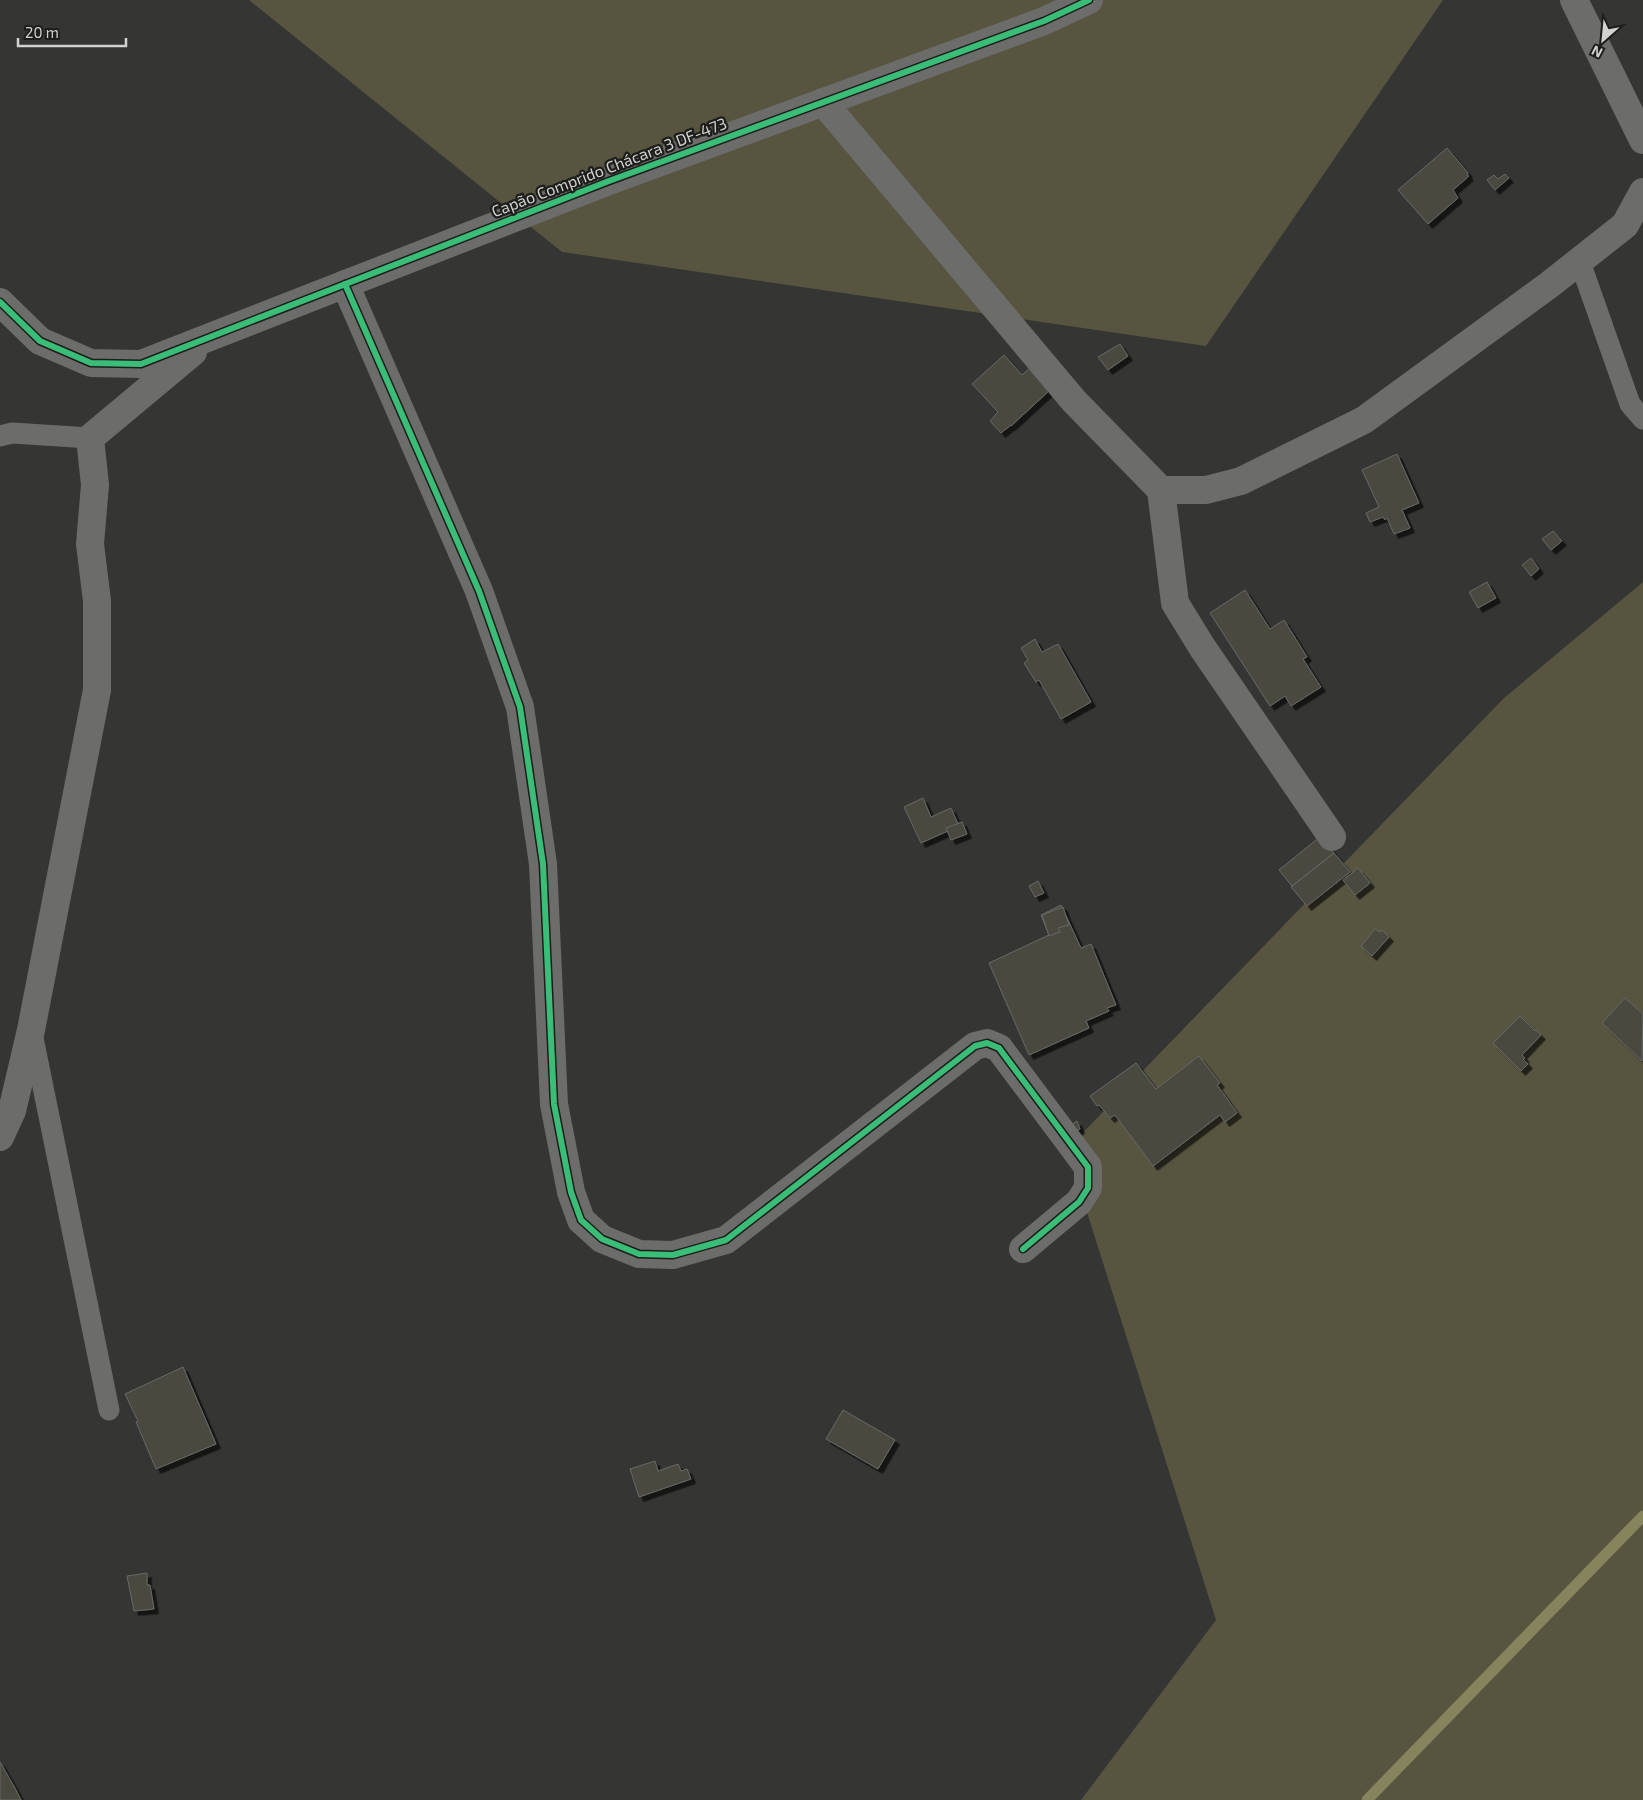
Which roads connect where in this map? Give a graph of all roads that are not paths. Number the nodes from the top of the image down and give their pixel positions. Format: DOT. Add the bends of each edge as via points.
graph roads {
  1 [pos="1089,0"];
  2 [pos="1574,0"];
  3 [pos="823,102"];
  4 [pos="1643,140"];
  5 [pos="1643,192"];
  6 [pos="1580,262"];
  7 [pos="345,284"];
  8 [pos="0,302"];
  9 [pos="212,336"];
  10 [pos="1643,419"];
  11 [pos="0,436"];
  12 [pos="90,438"];
  13 [pos="1161,490"];
  14 [pos="1332,837"];
  15 [pos="31,1030"];
  16 [pos="0,1137"];
  17 [pos="1022,1249"];
  18 [pos="109,1410"];
  1 -- 3 [label="street, Capão Comprido Chácara 3 DF-473" via="1044,21"];
  2 -- 4 [label="street"];
  3 -- 7 [label="street, Capão Comprido Chácara 3 DF-473"];
  3 -- 13 [label="street" via="1074,401"];
  5 -- 6 [label="street" via="1625,226"];
  6 -- 10 [label="lane" via="1630,404"];
  6 -- 13 [label="street" via="1364,420 1241,480 1206,490"];
  7 -- 9 [label="street, Capão Comprido Chácara 3 DF-473"];
  7 -- 17 [label="street" via="479,591 520,707 543,864 554,1104 571,1192 581,1220 602,1239 639,1254 673,1255 726,1240 975,1046 987,1043 999,1048 1088,1167 1088,1188 1079,1202"];
  8 -- 9 [label="street, Capão Comprido Chácara 3 DF-473" via="40,340 92,363 141,364"];
  9 -- 12 [label="street"];
  11 -- 12 [label="lane"];
  12 -- 15 [label="street" via="95,485 90,544 97,601 97,690"];
  13 -- 14 [label="street" via="1175,603"];
  15 -- 16 [label="street" via="12,1111"];
  15 -- 18 [label="lane"];
}
